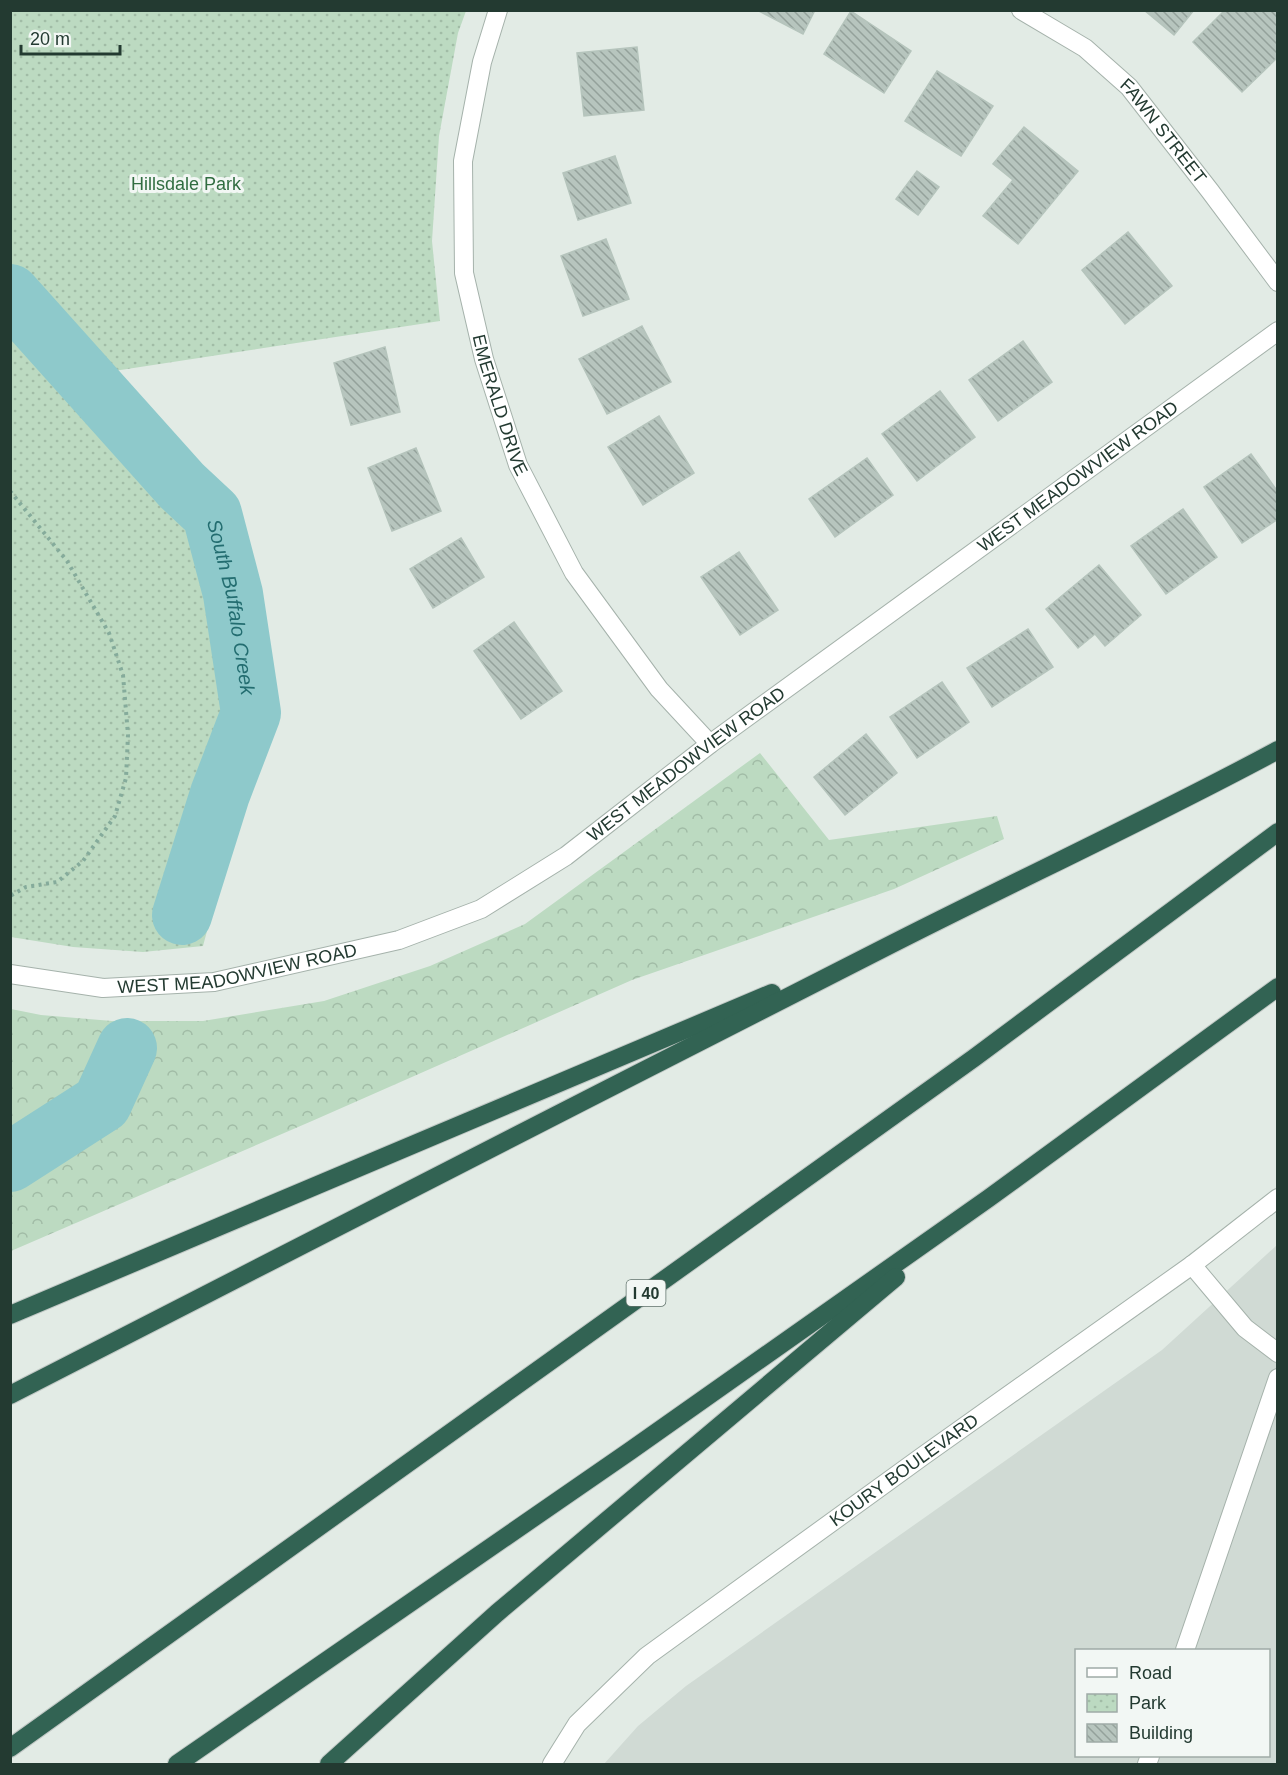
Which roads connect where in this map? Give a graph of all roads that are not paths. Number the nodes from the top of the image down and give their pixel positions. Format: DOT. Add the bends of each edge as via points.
graph roads {
  1 [pos="498,10"];
  2 [pos="1021,10"];
  3 [pos="1278,282"];
  4 [pos="1278,331"];
  5 [pos="710,744"];
  6 [pos="1278,750"];
  7 [pos="1278,832"];
  8 [pos="914,932"];
  9 [pos="10,974"];
  10 [pos="1278,987"];
  11 [pos="989,1198"];
  12 [pos="1278,1198"];
  13 [pos="1192,1265"];
  14 [pos="10,1315"];
  15 [pos="1278,1353"];
  16 [pos="1278,1378"];
  17 [pos="10,1395"];
  18 [pos="1185,1649"];
  19 [pos="10,1748"];
  20 [pos="177,1764"];
  21 [pos="329,1764"];
  22 [pos="552,1764"];
  1 -- 5 [label="street, EMERALD DRIVE" via="482,62 463,161 464,273 484,359 518,465 574,573 659,689"];
  2 -- 3 [label="street, FAWN STREET" via="1085,48 1129,87"];
  4 -- 5 [label="street, WEST MEADOWVIEW ROAD"];
  5 -- 9 [label="street, WEST MEADOWVIEW ROAD" via="566,856 481,909 399,940 213,982 103,988"];
  6 -- 8 [label="highway"];
  7 -- 19 [label="highway, I 40" via="974,1058"];
  8 -- 14 [label="highway"];
  8 -- 17 [label="highway"];
  10 -- 11 [label="highway"];
  11 -- 20 [label="highway"];
  11 -- 21 [label="highway" via="497,1612"];
  12 -- 13 [label="street, KOURY BOULEVARD"];
  13 -- 15 [label="street" via="1245,1328"];
  13 -- 22 [label="street, KOURY BOULEVARD" via="647,1656 577,1724"];
  16 -- 18 [label="street"];
}
